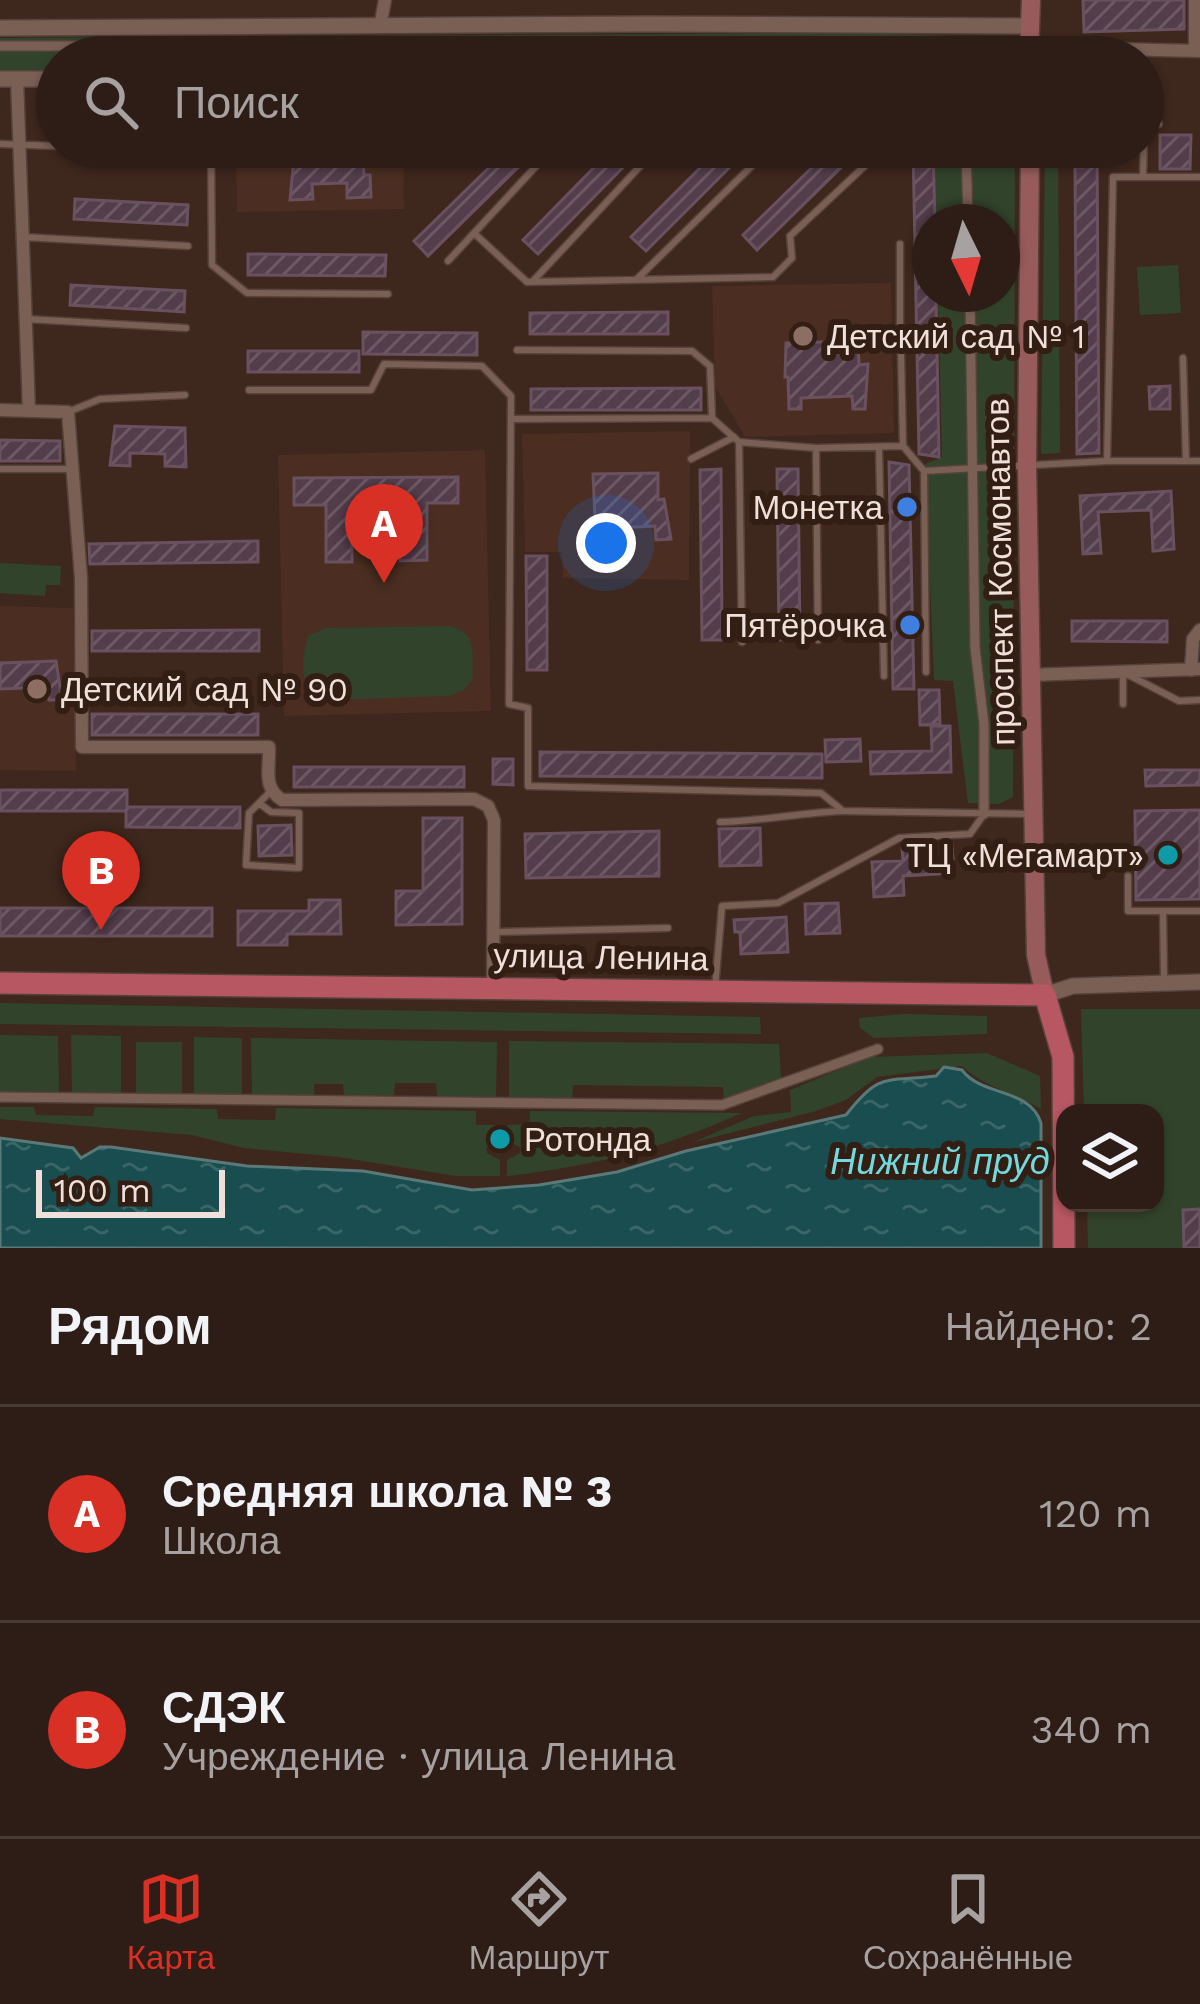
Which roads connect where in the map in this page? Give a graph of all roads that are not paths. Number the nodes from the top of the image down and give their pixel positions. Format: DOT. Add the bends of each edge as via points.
graph roads {
  1 [pos="385,0"];
  2 [pos="1030,0"];
  3 [pos="1195,0"];
  4 [pos="1030,26"];
  5 [pos="380,27"];
  6 [pos="0,28"];
  7 [pos="1030,36"];
  8 [pos="0,46"];
  9 [pos="36,46"];
  10 [pos="1164,50"];
  11 [pos="1197,50"];
  12 [pos="9,79"];
  13 [pos="0,144"];
  14 [pos="20,144"];
  15 [pos="36,145"];
  16 [pos="211,168"];
  17 [pos="535,168"];
  18 [pos="639,168"];
  19 [pos="750,168"];
  20 [pos="863,168"];
  21 [pos="967,168"];
  22 [pos="1030,168"];
  23 [pos="1143,168"];
  24 [pos="1143,177"];
  25 [pos="1200,177"];
  26 [pos="968,204"];
  27 [pos="475,234"];
  28 [pos="23,236"];
  29 [pos="900,244"];
  30 [pos="188,246"];
  31 [pos="448,261"];
  32 [pos="634,281"];
  33 [pos="532,283"];
  34 [pos="388,294"];
  35 [pos="971,312"];
  36 [pos="26,319"];
  37 [pos="185,328"];
  38 [pos="901,342"];
  39 [pos="517,350"];
  40 [pos="901,354"];
  41 [pos="1183,358"];
  42 [pos="249,390"];
  43 [pos="185,395"];
  44 [pos="0,410"];
  45 [pos="29,411"];
  46 [pos="68,412"];
  47 [pos="712,418"];
  48 [pos="510,419"];
  49 [pos="737,440"];
  50 [pos="903,446"];
  51 [pos="879,447"];
  52 [pos="816,448"];
  53 [pos="691,459"];
  54 [pos="1108,461"];
  55 [pos="1186,461"];
  56 [pos="1200,461"];
  57 [pos="1027,465"];
  58 [pos="0,469"];
  59 [pos="73,469"];
  60 [pos="975,469"];
  61 [pos="924,470"];
  62 [pos="1200,630"];
  63 [pos="818,640"];
  64 [pos="742,642"];
  65 [pos="1196,669"];
  66 [pos="926,672"];
  67 [pos="1123,672"];
  68 [pos="1029,675"];
  69 [pos="884,676"];
  70 [pos="1200,700"];
  71 [pos="1123,704"];
  72 [pos="264,797"];
  73 [pos="843,811"];
  74 [pos="984,814"];
  75 [pos="1033,814"];
  76 [pos="720,822"];
  77 [pos="1128,875"];
  78 [pos="1163,911"];
  79 [pos="1200,911"];
  80 [pos="668,928"];
  81 [pos="494,940"];
  82 [pos="476,947"];
  83 [pos="1200,982"];
  84 [pos="0,983"];
  85 [pos="1163,983"];
  86 [pos="493,989"];
  87 [pos="715,992"];
  88 [pos="1045,995"];
  89 [pos="878,1049"];
  90 [pos="0,1097"];
  91 [pos="1064,1248"];
  1 -- 5 [label="street"];
  2 -- 4 [label="main road"];
  3 -- 11 [label="street"];
  4 -- 5 [label="street"];
  4 -- 7 [label="main road"];
  5 -- 6 [label="street"];
  8 -- 9 [label="street"];
  10 -- 11 [label="street"];
  12 -- 14 [label="street"];
  13 -- 14 [label="lane"];
  14 -- 15 [label="lane"];
  14 -- 28 [label="street"];
  16 -- 34 [label="lane" via="212,266 248,293"];
  17 -- 27 [label="lane"];
  18 -- 33 [label="lane"];
  19 -- 32 [label="lane"];
  20 -- 32 [label="lane" via="790,236 791,258 773,277"];
  21 -- 26 [label="street"];
  22 -- 57 [label="main road, проспект Космонавтов"];
  23 -- 24 [label="lane"];
  24 -- 25 [label="lane"];
  24 -- 54 [label="lane" via="1113,178"];
  27 -- 31 [label="lane"];
  27 -- 33 [label="lane"];
  28 -- 30 [label="lane"];
  28 -- 36 [label="street"];
  29 -- 38 [label="lane"];
  32 -- 33 [label="lane"];
  35 -- 60 [label="street"];
  36 -- 37 [label="lane"];
  36 -- 45 [label="street"];
  39 -- 47 [label="lane" via="692,351 710,366"];
  40 -- 50 [label="lane"];
  41 -- 55 [label="lane"];
  42 -- 48 [label="lane" via="371,390 384,364 482,366 511,396"];
  43 -- 46 [label="lane" via="100,399"];
  44 -- 45 [label="street"];
  45 -- 46 [label="street"];
  46 -- 59 [label="street"];
  47 -- 48 [label="lane"];
  47 -- 49 [label="lane"];
  48 -- 73 [label="lane" via="509,704 529,708 528,787 821,793"];
  49 -- 52 [label="lane"];
  49 -- 53 [label="lane"];
  49 -- 64 [label="lane"];
  50 -- 51 [label="lane"];
  50 -- 61 [label="lane"];
  51 -- 52 [label="lane"];
  51 -- 69 [label="lane"];
  52 -- 63 [label="lane"];
  54 -- 55 [label="lane"];
  54 -- 57 [label="lane"];
  55 -- 56 [label="lane"];
  57 -- 60 [label="lane"];
  57 -- 68 [label="main road, проспект Космонавтов"];
  58 -- 59 [label="lane"];
  59 -- 72 [label="street" via="82,747 269,746"];
  60 -- 61 [label="lane"];
  60 -- 74 [label="street"];
  61 -- 66 [label="lane"];
  62 -- 65 [label="street"];
  65 -- 67 [label="street"];
  67 -- 68 [label="street"];
  67 -- 70 [label="lane" via="1179,701"];
  67 -- 71 [label="lane"];
  68 -- 75 [label="main road, проспект Космонавтов"];
  72 -- 72 [label="lane" via="271,812 299,813 299,868 246,865 249,813"];
  72 -- 81 [label="street" via="474,799 488,806"];
  73 -- 74 [label="lane"];
  73 -- 76 [label="lane"];
  74 -- 75 [label="lane"];
  74 -- 87 [label="lane" via="970,833 899,838 778,902 722,906"];
  75 -- 88 [label="main road, проспект Космонавтов" via="1036,955"];
  77 -- 78 [label="lane" via="1128,910"];
  78 -- 79 [label="lane"];
  78 -- 85 [label="lane"];
  80 -- 81 [label="lane"];
  81 -- 82 [label="lane"];
  81 -- 86 [label="street"];
  83 -- 85 [label="street, улица Ленина"];
  84 -- 86 [label="main road, улица Ленина"];
  85 -- 88 [label="street, улица Ленина" via="1073,986"];
  86 -- 87 [label="main road, улица Ленина"];
  87 -- 88 [label="main road, улица Ленина"];
  88 -- 91 [label="main road" via="1064,1076"];
  89 -- 90 [label="street" via="722,1106"];
}
